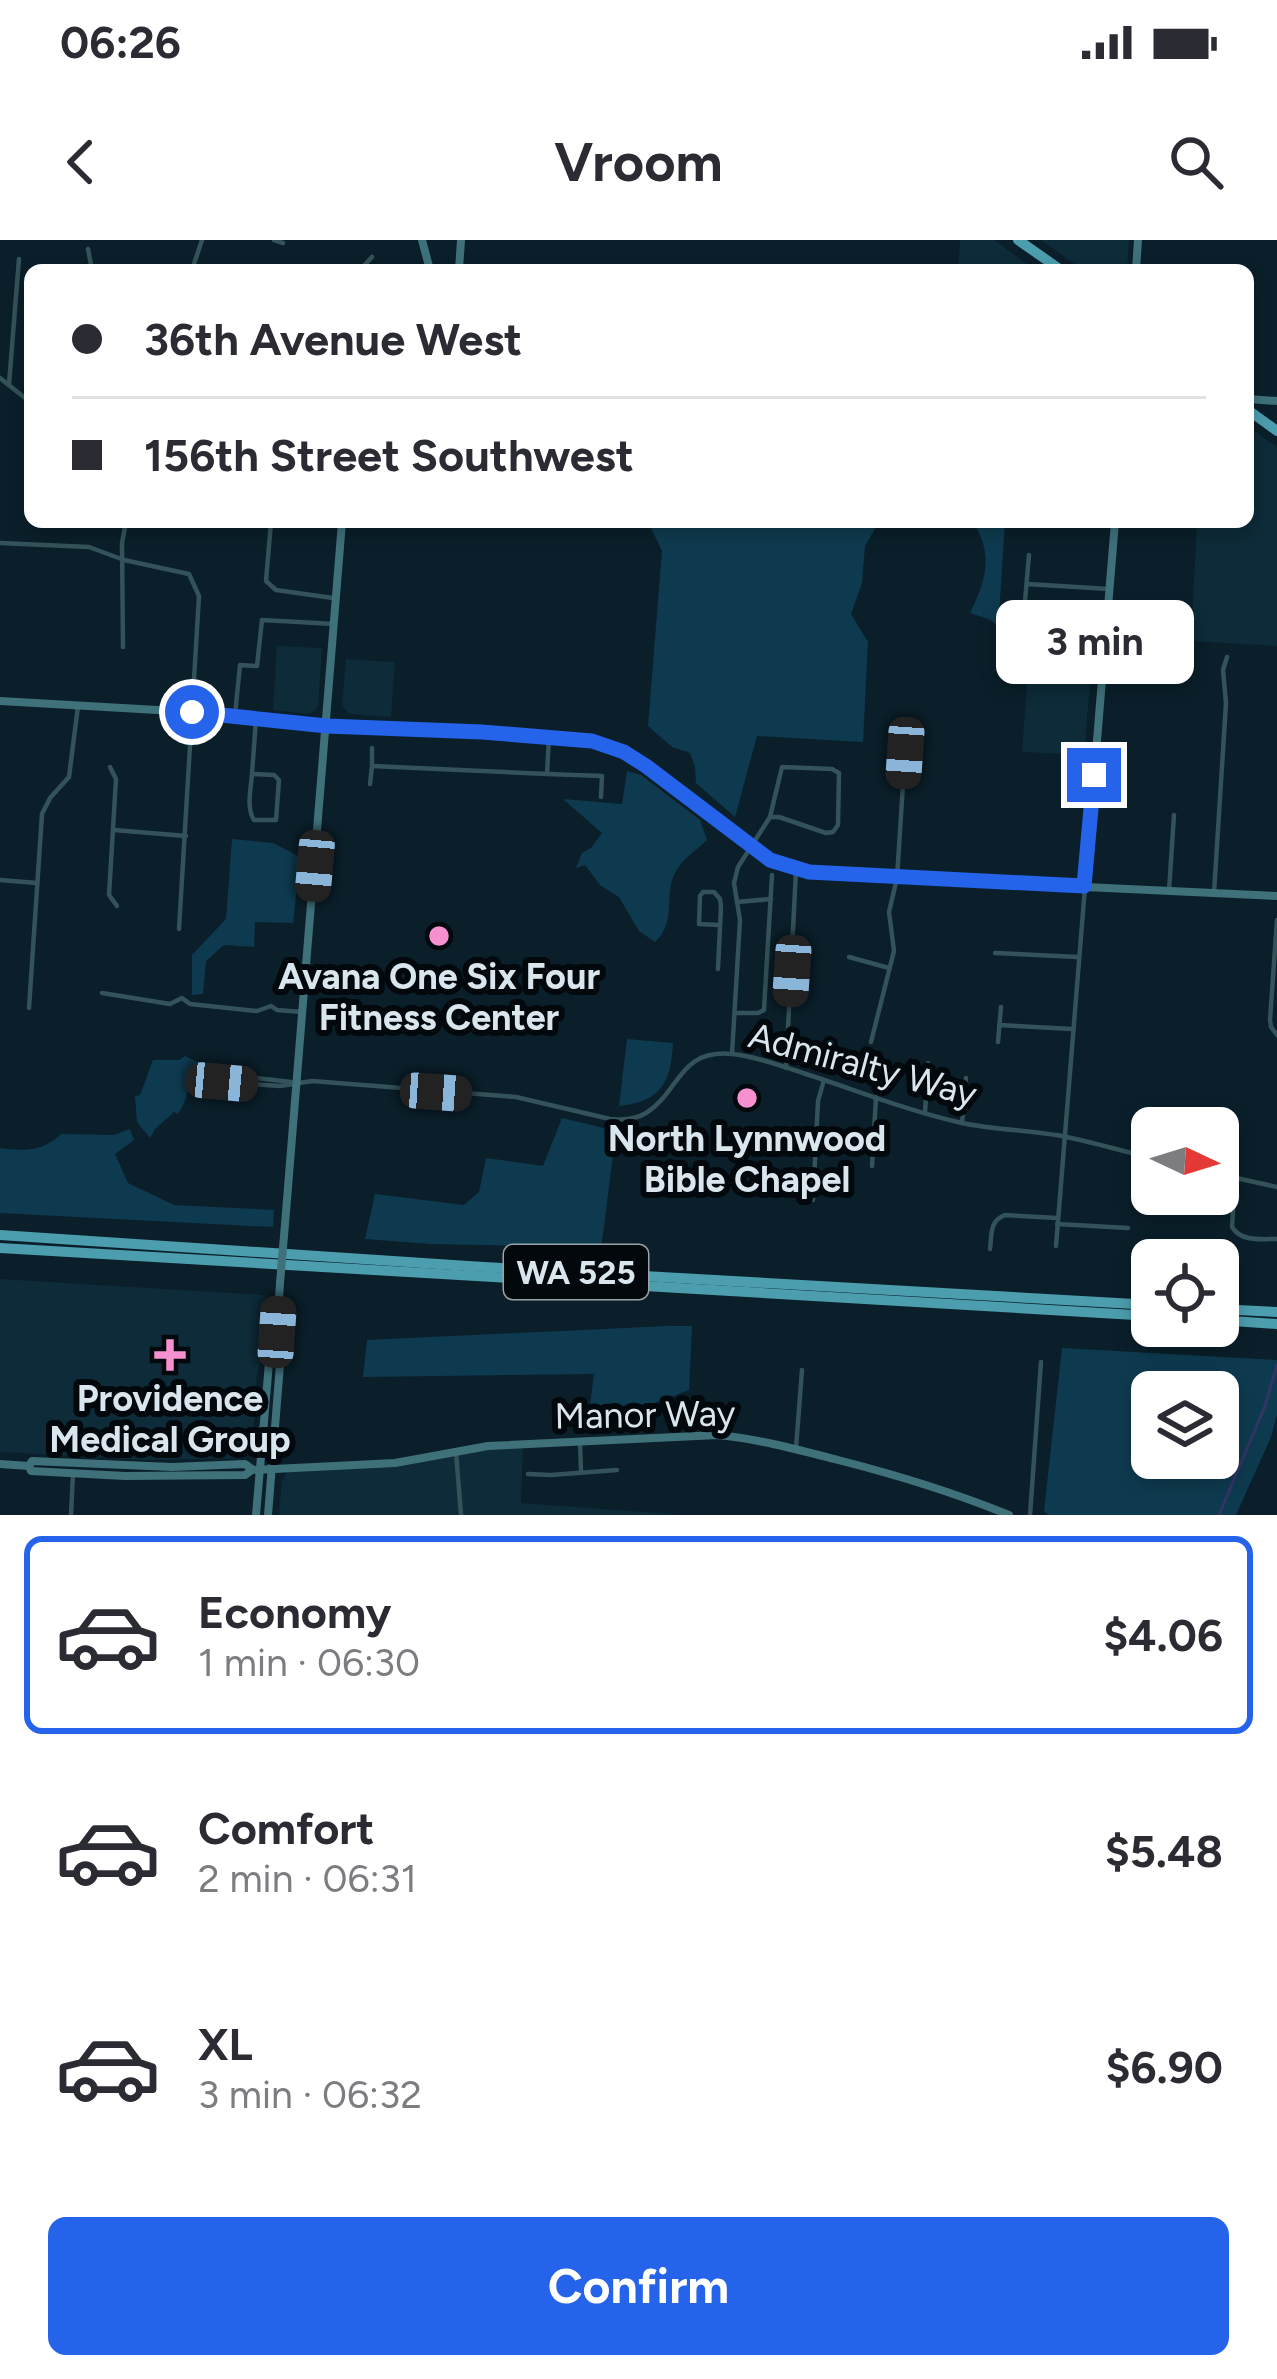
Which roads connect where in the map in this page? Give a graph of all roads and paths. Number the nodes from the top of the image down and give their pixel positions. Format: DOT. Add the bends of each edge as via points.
graph roads {
  1 [pos="274,240"];
  2 [pos="1018,240"];
  3 [pos="284,243"];
  4 [pos="88,249"];
  5 [pos="372,257"];
  6 [pos="19,259"];
  7 [pos="91,264"];
  8 [pos="363,264"];
  9 [pos="1052,264"];
  10 [pos="0,377"];
  11 [pos="9,384"];
  12 [pos="24,397"];
  13 [pos="124,528"];
  14 [pos="270,528"];
  15 [pos="338,528"];
  16 [pos="1114,528"];
  17 [pos="0,543"];
  18 [pos="1029,555"];
  19 [pos="124,560"];
  20 [pos="1027,584"];
  21 [pos="1109,589"];
  22 [pos="336,598"];
  23 [pos="1024,613"];
  24 [pos="334,625"];
  25 [pos="123,647"];
  26 [pos="1227,656"];
  27 [pos="0,701"];
  28 [pos="78,706"];
  29 [pos="192,712"];
  30 [pos="235,716"];
  31 [pos="256,718"];
  32 [pos="327,726"];
  33 [pos="549,737"];
  34 [pos="372,748"];
  35 [pos="905,753"];
  36 [pos="371,766"];
  37 [pos="110,767"];
  38 [pos="252,774"];
  39 [pos="547,774"];
  40 [pos="370,784"];
  41 [pos="601,797"];
  42 [pos="1174,814"];
  43 [pos="770,817"];
  44 [pos="113,830"];
  45 [pos="186,836"];
  46 [pos="752,847"];
  47 [pos="796,870"];
  48 [pos="772,874"];
  49 [pos="897,878"];
  50 [pos="0,880"];
  51 [pos="37,884"];
  52 [pos="1084,886"];
  53 [pos="1169,891"];
  54 [pos="1214,893"];
  55 [pos="1277,896"];
  56 [pos="771,898"];
  57 [pos="737,902"];
  58 [pos="117,906"];
  59 [pos="1277,920"];
  60 [pos="719,926"];
  61 [pos="179,929"];
  62 [pos="1276,939"];
  63 [pos="994,952"];
  64 [pos="849,957"];
  65 [pos="1078,957"];
  66 [pos="890,968"];
  67 [pos="718,969"];
  68 [pos="102,992"];
  69 [pos="1274,996"];
  70 [pos="1000,1007"];
  71 [pos="29,1008"];
  72 [pos="302,1012"];
  73 [pos="735,1013"];
  74 [pos="999,1025"];
  75 [pos="1072,1029"];
  76 [pos="1277,1035"];
  77 [pos="871,1042"];
  78 [pos="998,1042"];
  79 [pos="732,1054"];
  80 [pos="928,1064"];
  81 [pos="786,1068"];
  82 [pos="222,1078"];
  83 [pos="966,1078"];
  84 [pos="824,1080"];
  85 [pos="296,1084"];
  86 [pos="876,1097"];
  87 [pos="925,1112"];
  88 [pos="962,1123"];
  89 [pos="1063,1136"];
  90 [pos="1131,1153"];
  91 [pos="872,1166"];
  92 [pos="1239,1179"];
  93 [pos="1277,1187"];
  94 [pos="813,1200"];
  95 [pos="1233,1215"];
  96 [pos="1057,1221"];
  97 [pos="1128,1228"];
  98 [pos="0,1235"];
  99 [pos="1277,1239"];
  100 [pos="1056,1246"];
  101 [pos="0,1248"];
  102 [pos="990,1250"];
  103 [pos="1131,1304"];
  104 [pos="1239,1310"];
  105 [pos="1277,1312"];
  106 [pos="1131,1315"];
  107 [pos="1239,1321"];
  108 [pos="1277,1324"];
  109 [pos="1041,1362"];
  110 [pos="802,1370"];
  111 [pos="580,1441"];
  112 [pos="796,1449"];
  113 [pos="456,1452"];
  114 [pos="0,1464"];
  115 [pos="28,1466"];
  116 [pos="262,1469"];
  117 [pos="616,1470"];
  118 [pos="581,1472"];
  119 [pos="73,1473"];
  120 [pos="528,1474"];
  121 [pos="70,1515"];
  122 [pos="256,1515"];
  123 [pos="268,1515"];
  124 [pos="461,1515"];
  125 [pos="1009,1515"];
  126 [pos="1030,1515"];
  1 -- 3 [label="street"];
  2 -- 9 [label="highway"];
  4 -- 7 [label="street"];
  5 -- 8 [label="street"];
  6 -- 11 [label="street"];
  10 -- 11 [label="street"];
  11 -- 12 [label="street"];
  13 -- 19 [label="street"];
  14 -- 22 [label="street" via="269,586"];
  15 -- 22 [label="street"];
  16 -- 21 [label="street"];
  17 -- 19 [label="street" via="88,548"];
  18 -- 20 [label="street"];
  19 -- 25 [label="street"];
  19 -- 29 [label="street" via="189,574 200,596"];
  20 -- 21 [label="street"];
  20 -- 23 [label="street"];
  21 -- 52 [label="street"];
  22 -- 24 [label="street"];
  24 -- 30 [label="street" via="262,620 257,666 240,665"];
  24 -- 32 [label="street"];
  26 -- 54 [label="street"];
  27 -- 28 [label="street"];
  28 -- 29 [label="street"];
  28 -- 51 [label="street" via="70,777 42,814"];
  29 -- 30 [label="street"];
  29 -- 45 [label="street"];
  30 -- 31 [label="street"];
  31 -- 32 [label="street"];
  31 -- 38 [label="street"];
  32 -- 33 [label="street"];
  32 -- 72 [label="street"];
  33 -- 39 [label="street"];
  33 -- 46 [label="street" via="624,752"];
  34 -- 36 [label="street"];
  35 -- 49 [label="street"];
  36 -- 39 [label="street"];
  36 -- 40 [label="street"];
  37 -- 44 [label="street"];
  38 -- 38 [label="street" via="251,818 276,820 279,781"];
  39 -- 41 [label="street" via="602,776"];
  42 -- 53 [label="street"];
  43 -- 43 [label="street" via="782,767 839,773 833,832"];
  43 -- 46 [label="street"];
  44 -- 45 [label="street"];
  44 -- 58 [label="street" via="109,895"];
  45 -- 61 [label="street"];
  46 -- 47 [label="street"];
  46 -- 57 [label="street" via="738,867"];
  47 -- 49 [label="street"];
  47 -- 81 [label="street"];
  48 -- 56 [label="street"];
  49 -- 52 [label="street"];
  49 -- 66 [label="street"];
  50 -- 51 [label="street"];
  51 -- 71 [label="street"];
  52 -- 53 [label="street"];
  52 -- 65 [label="street"];
  53 -- 54 [label="street"];
  54 -- 55 [label="street"];
  56 -- 57 [label="street"];
  56 -- 73 [label="street" via="764,1010"];
  57 -- 73 [label="street"];
  59 -- 62 [label="street"];
  60 -- 60 [label="street" via="700,924 703,892 721,899"];
  60 -- 67 [label="street"];
  62 -- 69 [label="street"];
  63 -- 65 [label="street"];
  64 -- 66 [label="street"];
  65 -- 75 [label="street"];
  66 -- 77 [label="street"];
  68 -- 72 [label="street"];
  69 -- 76 [label="street"];
  70 -- 74 [label="street"];
  72 -- 85 [label="street"];
  73 -- 79 [label="street"];
  74 -- 75 [label="street"];
  74 -- 78 [label="street"];
  75 -- 89 [label="street"];
  79 -- 81 [label="street, Admiralty Way"];
  79 -- 85 [label="street, Admiralty Way" via="694,1061 646,1113 622,1120 516,1097"];
  80 -- 87 [label="street"];
  81 -- 84 [label="street, Admiralty Way"];
  82 -- 85 [label="street, Admiralty Way"];
  83 -- 88 [label="street"];
  84 -- 86 [label="street, Admiralty Way"];
  84 -- 94 [label="street"];
  85 -- 116 [label="street, bridge" via="280,1352"];
  86 -- 87 [label="street, Admiralty Way"];
  86 -- 91 [label="street"];
  87 -- 88 [label="street, Admiralty Way"];
  88 -- 89 [label="street, Admiralty Way"];
  89 -- 90 [label="street, Admiralty Way"];
  89 -- 96 [label="street"];
  92 -- 93 [label="street"];
  95 -- 99 [label="street" via="1234,1233"];
  96 -- 97 [label="street"];
  96 -- 100 [label="street"];
  96 -- 102 [label="street" via="998,1218"];
  98 -- 103 [label="highway, WA 525"];
  101 -- 106 [label="highway, WA 525"];
  104 -- 105 [label="highway"];
  107 -- 108 [label="highway"];
  109 -- 126 [label="street"];
  110 -- 112 [label="street"];
  111 -- 112 [label="street, Manor Way" via="718,1435"];
  111 -- 113 [label="street, Manor Way"];
  111 -- 118 [label="street"];
  112 -- 125 [label="street, Manor Way" via="920,1481"];
  113 -- 116 [label="street, Manor Way"];
  113 -- 124 [label="street"];
  114 -- 115 [label="street"];
  115 -- 116 [label="street"];
  115 -- 119 [label="street"];
  116 -- 119 [label="street"];
  116 -- 122 [label="street"];
  116 -- 123 [label="street"];
  117 -- 118 [label="street"];
  118 -- 120 [label="street"];
  119 -- 121 [label="street"];
}
